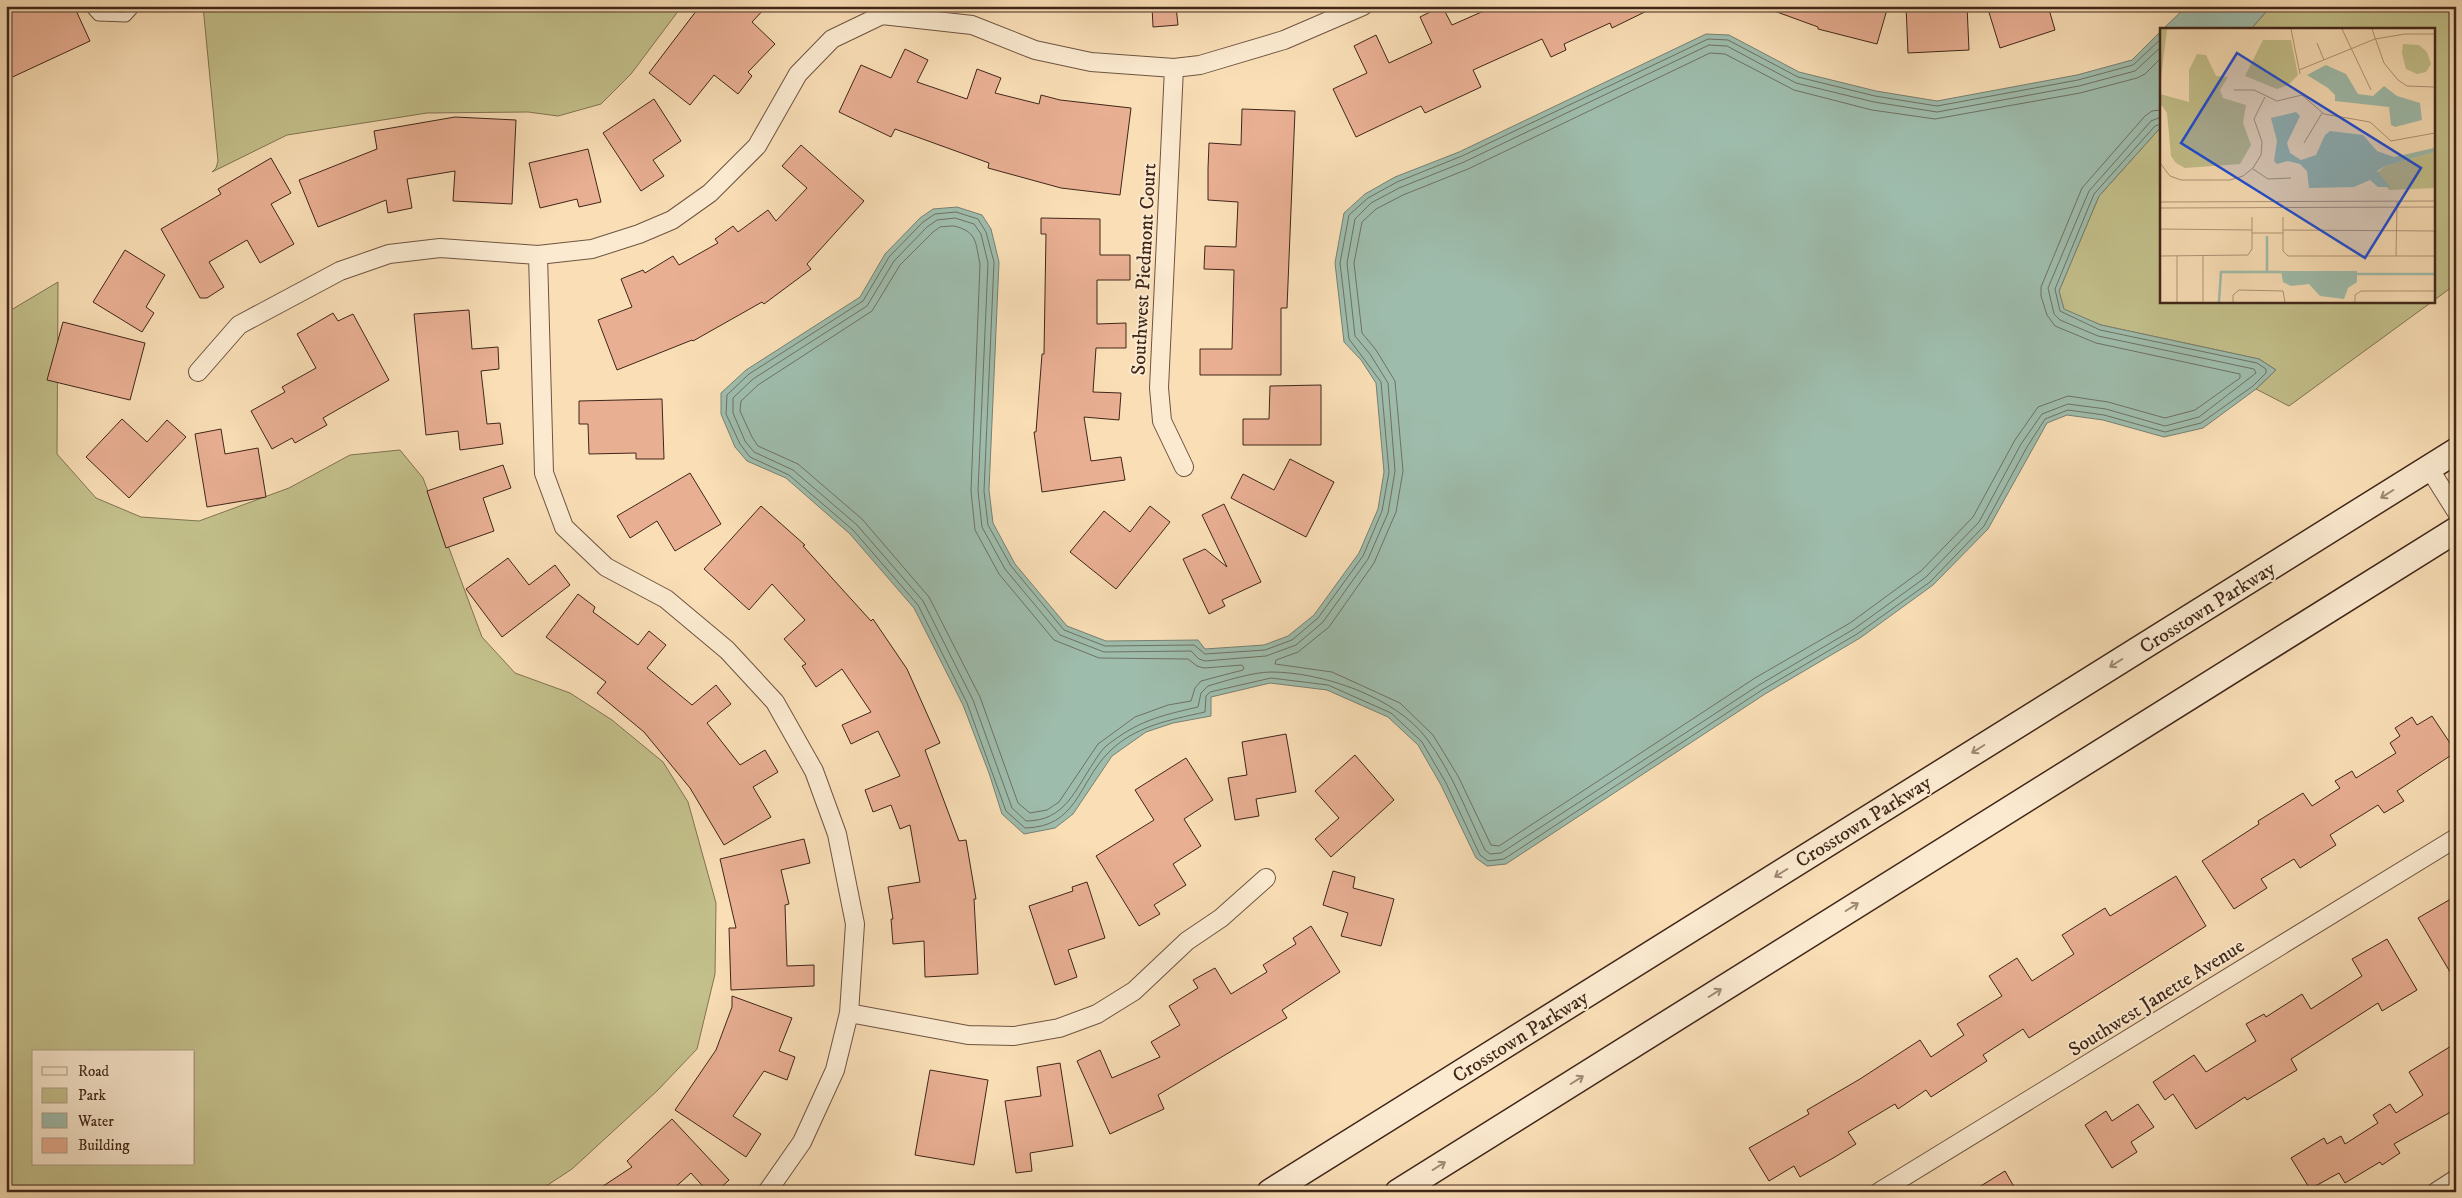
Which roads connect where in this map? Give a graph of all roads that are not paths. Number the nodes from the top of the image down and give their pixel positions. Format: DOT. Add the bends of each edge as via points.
graph roads {
  1 [pos="89,6"];
  2 [pos="136,6"];
  3 [pos="1363,6"];
  4 [pos="1174,68"];
  5 [pos="538,255"];
  6 [pos="198,372"];
  7 [pos="2456,451"];
  8 [pos="1184,467"];
  9 [pos="2429,468"];
  10 [pos="2456,511"];
  11 [pos="2456,530"];
  12 [pos="2456,838"];
  13 [pos="1266,878"];
  14 [pos="849,1013"];
  15 [pos="2456,1179"];
  16 [pos="767,1192"];
  17 [pos="1270,1192"];
  18 [pos="1398,1192"];
  19 [pos="1879,1192"];
  20 [pos="2436,1192"];
  1 -- 2 [label="lane" via="98,16 126,17"];
  3 -- 4 [label="street" via="1284,40 1200,65"];
  4 -- 5 [label="street" via="1091,62 1035,50 972,25 882,15 832,39 798,74 757,146 710,193 672,220 592,249"];
  4 -- 8 [label="street, Southwest Piedmont Court" via="1159,388 1162,421"];
  5 -- 6 [label="street" via="440,248 389,254 340,271 239,325"];
  5 -- 14 [label="street" via="544,473 564,527 606,567 666,599 727,650 774,702 814,771 837,834 855,924"];
  7 -- 9 [label="main road, Crosstown Parkway"];
  9 -- 10 [label="street"];
  9 -- 17 [label="main road, Crosstown Parkway, one-way"];
  18 -- 11 [label="main road, one-way"];
  12 -- 19 [label="street, Southwest Janette Avenue"];
  13 -- 14 [label="street" via="1221,918 1187,941 1134,991 1097,1014 1059,1028 1014,1036 968,1035"];
  14 -- 16 [label="street" via="835,1070 802,1142"];
  15 -- 20 [label="street"];
}
